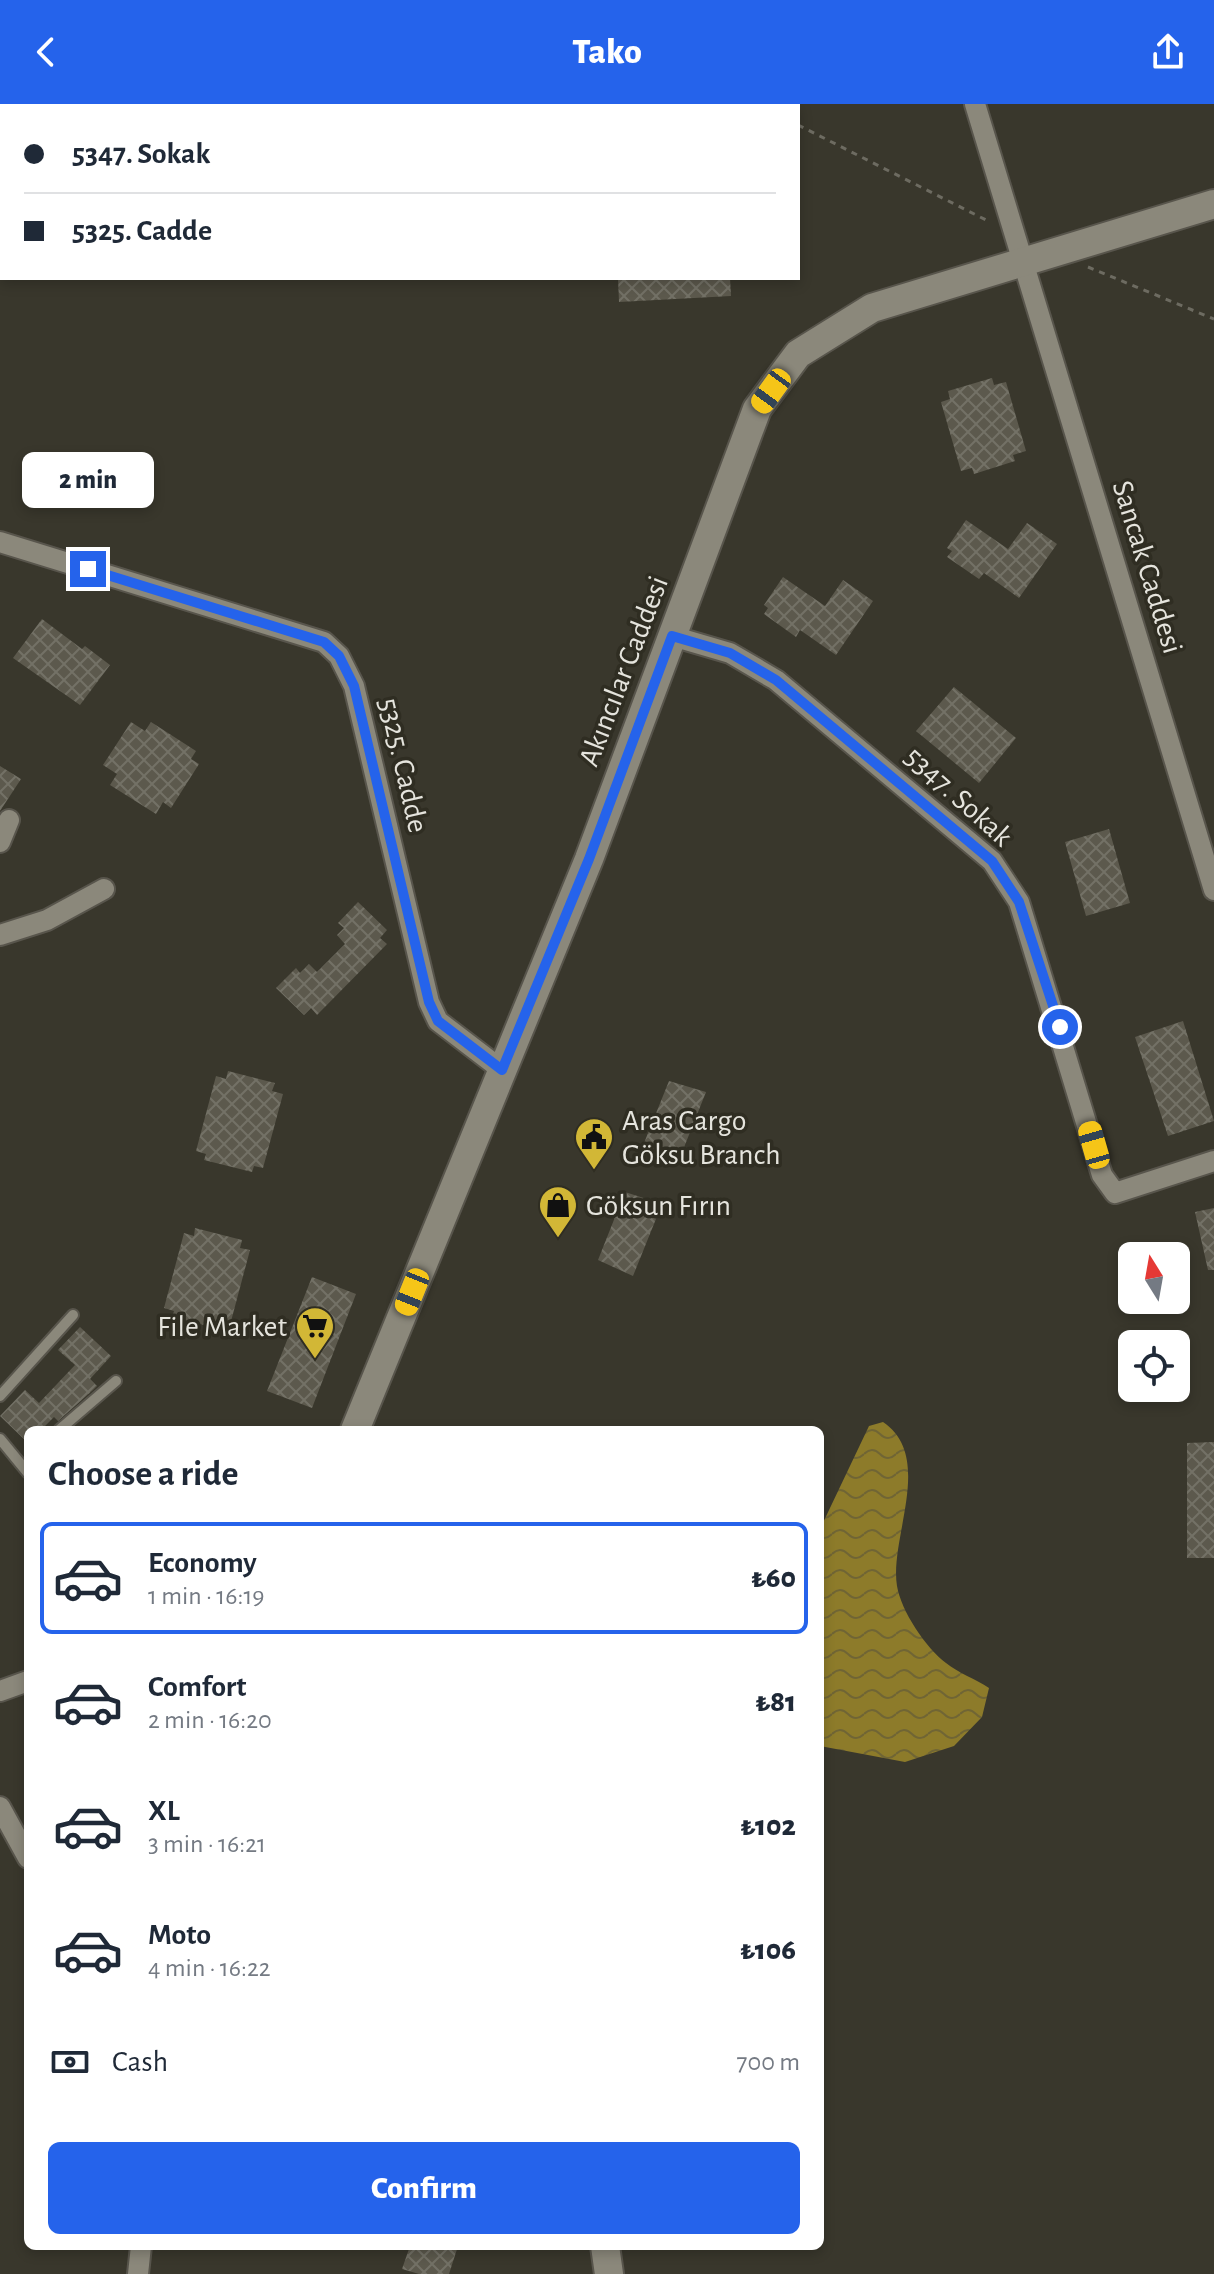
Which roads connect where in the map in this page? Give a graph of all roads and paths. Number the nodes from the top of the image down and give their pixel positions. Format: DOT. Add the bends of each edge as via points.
graph roads {
  1 [pos="975,104"];
  2 [pos="1214,204"];
  3 [pos="1026,261"];
  4 [pos="0,542"];
  5 [pos="672,636"];
  6 [pos="9,820"];
  7 [pos="0,842"];
  8 [pos="104,889"];
  9 [pos="1214,890"];
  10 [pos="0,935"];
  11 [pos="502,1070"];
  12 [pos="1214,1161"];
  13 [pos="73,1315"];
  14 [pos="116,1381"];
  15 [pos="0,1396"];
  16 [pos="64,1426"];
  17 [pos="357,1426"];
  18 [pos="0,1439"];
  19 [pos="24,1460"];
  20 [pos="24,1682"];
  21 [pos="0,1691"];
  22 [pos="0,1807"];
  23 [pos="24,1851"];
  24 [pos="141,2250"];
  25 [pos="606,2250"];
  26 [pos="138,2274"];
  27 [pos="609,2274"];
  1 -- 3 [label="street, Sancak Caddesi"];
  2 -- 3 [label="street, Akıncılar Caddesi"];
  3 -- 5 [label="street, Akıncılar Caddesi" via="872,308 798,354 757,409"];
  3 -- 9 [label="street, Sancak Caddesi"];
  4 -- 11 [label="street, 5325. Cadde" via="324,642 339,656 354,686 429,1002 438,1021"];
  5 -- 11 [label="street, Akıncılar Caddesi" via="589,859"];
  5 -- 12 [label="street, 5347. Sokak" via="730,653 776,680 992,861 1019,902 1102,1175 1115,1193"];
  6 -- 7 [label="street"];
  8 -- 10 [label="street" via="47,920"];
  11 -- 17 [label="street, Akıncılar Caddesi"];
  13 -- 15 [label="lane"];
  14 -- 16 [label="lane"];
  18 -- 19 [label="lane"];
  20 -- 21 [label="street"];
  22 -- 23 [label="street"];
  24 -- 26 [label="street"];
  25 -- 27 [label="street"];
}
